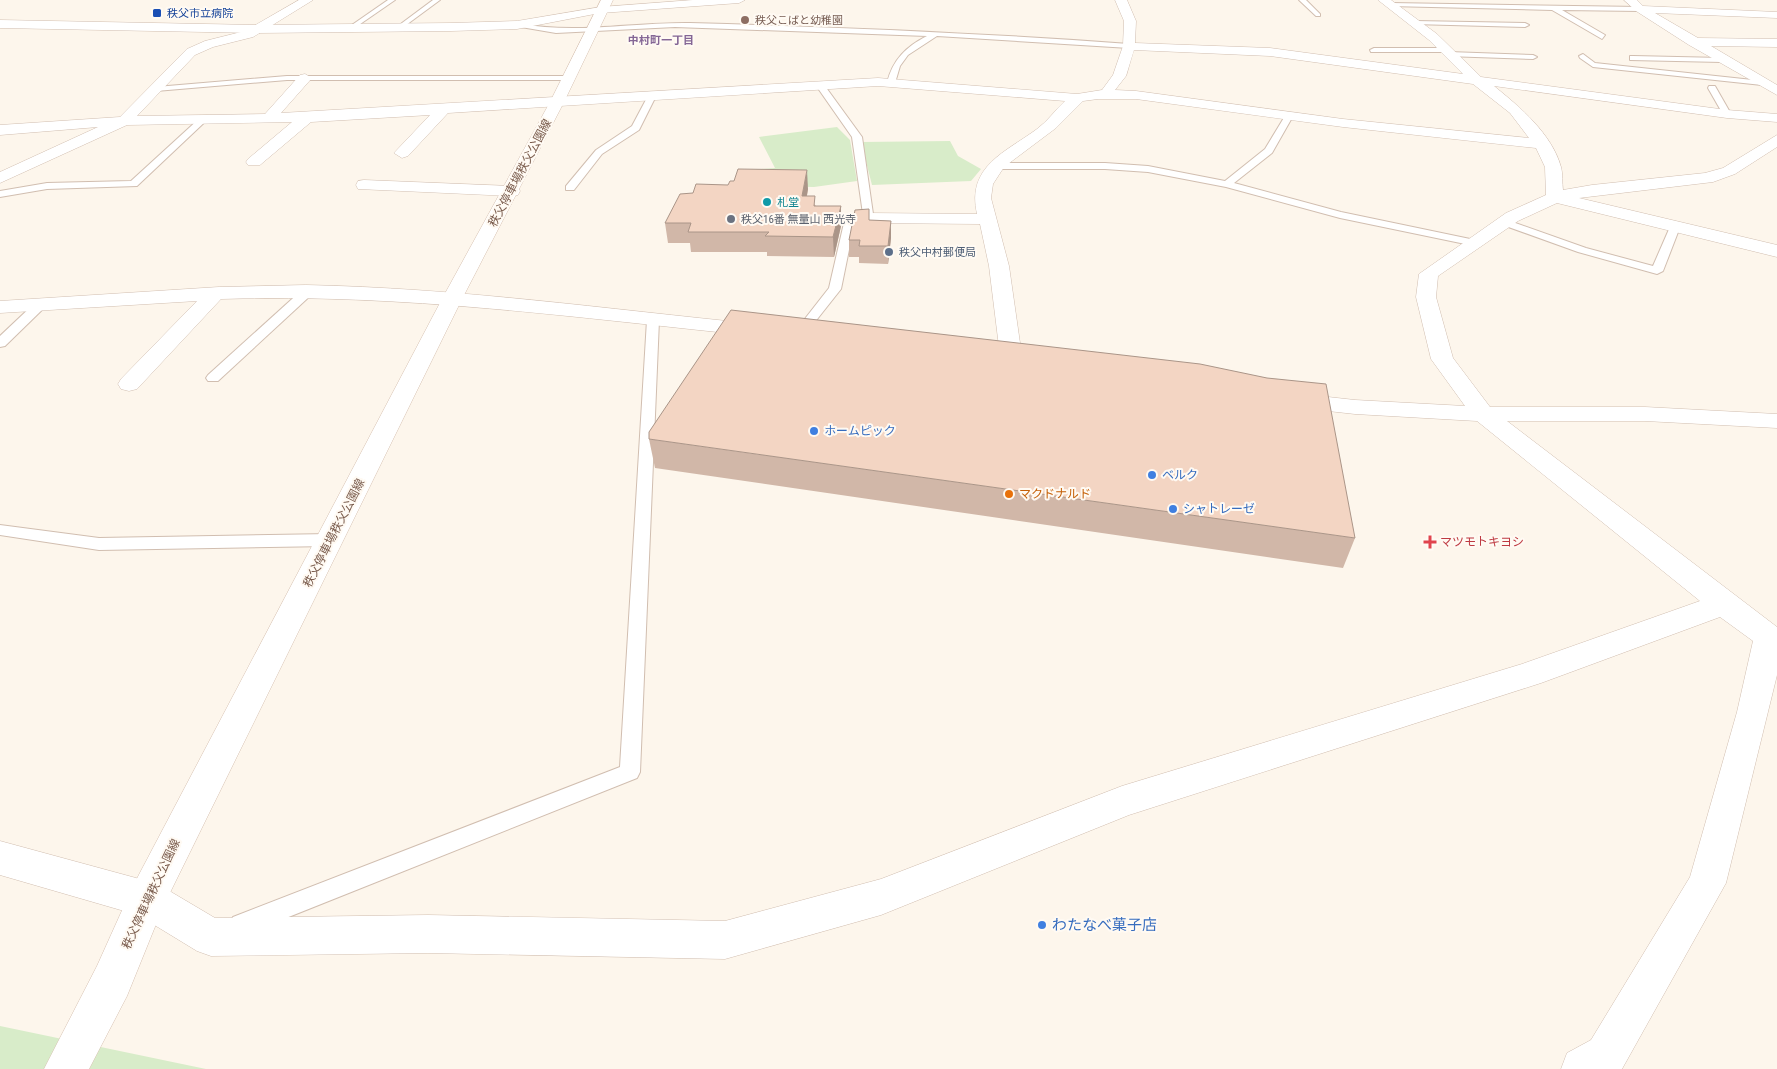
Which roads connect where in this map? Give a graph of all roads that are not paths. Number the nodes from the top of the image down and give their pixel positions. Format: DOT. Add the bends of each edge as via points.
graph roads {
  1 [pos="307,0"];
  2 [pos="392,0"];
  3 [pos="437,0"];
  4 [pos="739,0"];
  5 [pos="1121,0"];
  6 [pos="1302,0"];
  7 [pos="1630,0"];
  8 [pos="1388,2"];
  9 [pos="1554,8"];
  10 [pos="1640,9"];
  11 [pos="599,14"];
  12 [pos="1318,15"];
  13 [pos="1777,15"];
  14 [pos="0,24"];
  15 [pos="1415,24"];
  16 [pos="517,25"];
  17 [pos="1524,25"];
  18 [pos="351,28"];
  19 [pos="400,28"];
  20 [pos="257,29"];
  21 [pos="935,34"];
  22 [pos="1602,37"];
  23 [pos="1693,42"];
  24 [pos="1777,43"];
  25 [pos="1129,46"];
  26 [pos="1374,50"];
  27 [pos="1447,52"];
  28 [pos="1583,56"];
  29 [pos="1533,57"];
  30 [pos="1633,58"];
  31 [pos="1722,60"];
  32 [pos="305,78"];
  33 [pos="568,78"];
  34 [pos="1476,80"];
  35 [pos="891,83"];
  36 [pos="1762,83"];
  37 [pos="818,84"];
  38 [pos="1712,88"];
  39 [pos="156,89"];
  40 [pos="1777,92"];
  41 [pos="1108,94"];
  42 [pos="652,96"];
  43 [pos="1078,98"];
  44 [pos="557,102"];
  45 [pos="443,110"];
  46 [pos="1728,114"];
  47 [pos="1289,116"];
  48 [pos="269,118"];
  49 [pos="306,118"];
  50 [pos="1777,118"];
  51 [pos="204,120"];
  52 [pos="124,121"];
  53 [pos="0,130"];
  54 [pos="1777,140"];
  55 [pos="1542,144"];
  56 [pos="402,153"];
  57 [pos="254,162"];
  58 [pos="996,166"];
  59 [pos="0,178"];
  60 [pos="1226,184"];
  61 [pos="364,185"];
  62 [pos="570,188"];
  63 [pos="512,191"];
  64 [pos="0,194"];
  65 [pos="1555,197"];
  66 [pos="867,218"];
  67 [pos="988,219"];
  68 [pos="1504,222"];
  69 [pos="1675,227"];
  70 [pos="1475,243"];
  71 [pos="1777,251"];
  72 [pos="306,293"];
  73 [pos="214,295"];
  74 [pos="452,299"];
  75 [pos="40,305"];
  76 [pos="0,307"];
  77 [pos="653,320"];
  78 [pos="798,334"];
  79 [pos="828,337"];
  80 [pos="0,343"];
  81 [pos="1059,362"];
  82 [pos="212,378"];
  83 [pos="129,384"];
  84 [pos="1269,398"];
  85 [pos="1483,414"];
  86 [pos="1777,421"];
  87 [pos="0,530"];
  88 [pos="330,540"];
  89 [pos="1724,604"];
  90 [pos="1773,640"];
  91 [pos="0,858"];
  92 [pos="146,899"];
  93 [pos="211,937"];
  94 [pos="1601,1064"];
  95 [pos="66,1069"];
  1 -- 20 [label="street"];
  2 -- 18 [label="lane"];
  3 -- 19 [label="lane"];
  4 -- 11 [label="street"];
  5 -- 25 [label="street" via="1130,21"];
  6 -- 12 [label="lane"];
  7 -- 10 [label="street"];
  8 -- 9 [label="lane"];
  8 -- 15 [label="street"];
  9 -- 10 [label="lane"];
  9 -- 22 [label="lane"];
  10 -- 13 [label="street"];
  10 -- 23 [label="street"];
  11 -- 16 [label="street"];
  11 -- 16 [label="lane" via="536,31"];
  11 -- 21 [label="lane" via="671,25"];
  11 -- 33 [label="street, 秩父停車場秩父公園線"];
  14 -- 20 [label="street"];
  15 -- 17 [label="lane"];
  15 -- 27 [label="street"];
  16 -- 19 [label="street"];
  18 -- 19 [label="street"];
  18 -- 20 [label="street"];
  20 -- 39 [label="street" via="191,52"];
  21 -- 25 [label="lane"];
  21 -- 35 [label="lane" via="912,47 894,66"];
  23 -- 24 [label="street"];
  23 -- 31 [label="street"];
  25 -- 34 [label="street" via="1270,52"];
  25 -- 41 [label="street" via="1119,76"];
  26 -- 27 [label="lane"];
  27 -- 29 [label="lane"];
  27 -- 34 [label="street"];
  28 -- 36 [label="lane" via="1592,65"];
  30 -- 31 [label="lane"];
  31 -- 36 [label="street"];
  32 -- 33 [label="lane"];
  32 -- 39 [label="lane"];
  32 -- 48 [label="street"];
  33 -- 44 [label="street, 秩父停車場秩父公園線"];
  34 -- 46 [label="street"];
  34 -- 55 [label="street" via="1515,110"];
  35 -- 37 [label="street"];
  35 -- 43 [label="street"];
  36 -- 40 [label="street"];
  37 -- 42 [label="street"];
  37 -- 66 [label="lane" via="857,137"];
  38 -- 46 [label="lane"];
  39 -- 52 [label="street"];
  41 -- 43 [label="street"];
  41 -- 47 [label="street"];
  42 -- 44 [label="street"];
  42 -- 62 [label="lane" via="636,128 599,152"];
  43 -- 58 [label="street" via="1050,126 1001,159"];
  44 -- 45 [label="street"];
  44 -- 63 [label="street, 秩父停車場秩父公園線"];
  45 -- 49 [label="street"];
  45 -- 56 [label="street"];
  46 -- 50 [label="street"];
  47 -- 55 [label="street"];
  47 -- 60 [label="lane" via="1270,151"];
  48 -- 49 [label="street"];
  48 -- 51 [label="street"];
  49 -- 57 [label="street"];
  51 -- 52 [label="street"];
  51 -- 64 [label="lane" via="134,184 47,186"];
  52 -- 53 [label="street"];
  52 -- 59 [label="street"];
  54 -- 65 [label="street" via="1729,171 1706,178"];
  55 -- 65 [label="street" via="1553,168"];
  58 -- 60 [label="lane" via="1114,166"];
  58 -- 67 [label="street" via="982,191"];
  60 -- 70 [label="lane" via="1340,215"];
  61 -- 63 [label="street"];
  63 -- 74 [label="street, 秩父停車場秩父公園線"];
  65 -- 68 [label="street"];
  65 -- 69 [label="street"];
  66 -- 67 [label="street"];
  66 -- 78 [label="lane" via="849,223 835,289"];
  67 -- 81 [label="street" via="1000,266 1002,354"];
  68 -- 69 [label="lane" via="1582,250 1656,271"];
  68 -- 70 [label="street"];
  69 -- 71 [label="street"];
  70 -- 85 [label="street" via="1429,274 1426,297 1442,359"];
  72 -- 73 [label="street"];
  72 -- 74 [label="street" via="349,292"];
  72 -- 82 [label="lane"];
  73 -- 75 [label="street"];
  73 -- 83 [label="street"];
  74 -- 77 [label="street"];
  74 -- 88 [label="street, 秩父停車場秩父公園線"];
  75 -- 76 [label="street"];
  75 -- 80 [label="lane"];
  77 -- 78 [label="street"];
  77 -- 93 [label="lane" via="630,772"];
  78 -- 79 [label="street"];
  84 -- 85 [label="street" via="1355,407"];
  85 -- 86 [label="street" via="1646,414"];
  85 -- 89 [label="street"];
  87 -- 88 [label="lane" via="99,544"];
  88 -- 92 [label="street, 秩父停車場秩父公園線"];
  89 -- 90 [label="street"];
  89 -- 93 [label="street" via="1530,674 1122,802 881,898 724,940 428,934"];
  90 -- 94 [label="street" via="1707,883"];
  91 -- 92 [label="street"];
  92 -- 93 [label="street"];
  92 -- 95 [label="street, 秩父停車場秩父公園線" via="112,981"];
}
